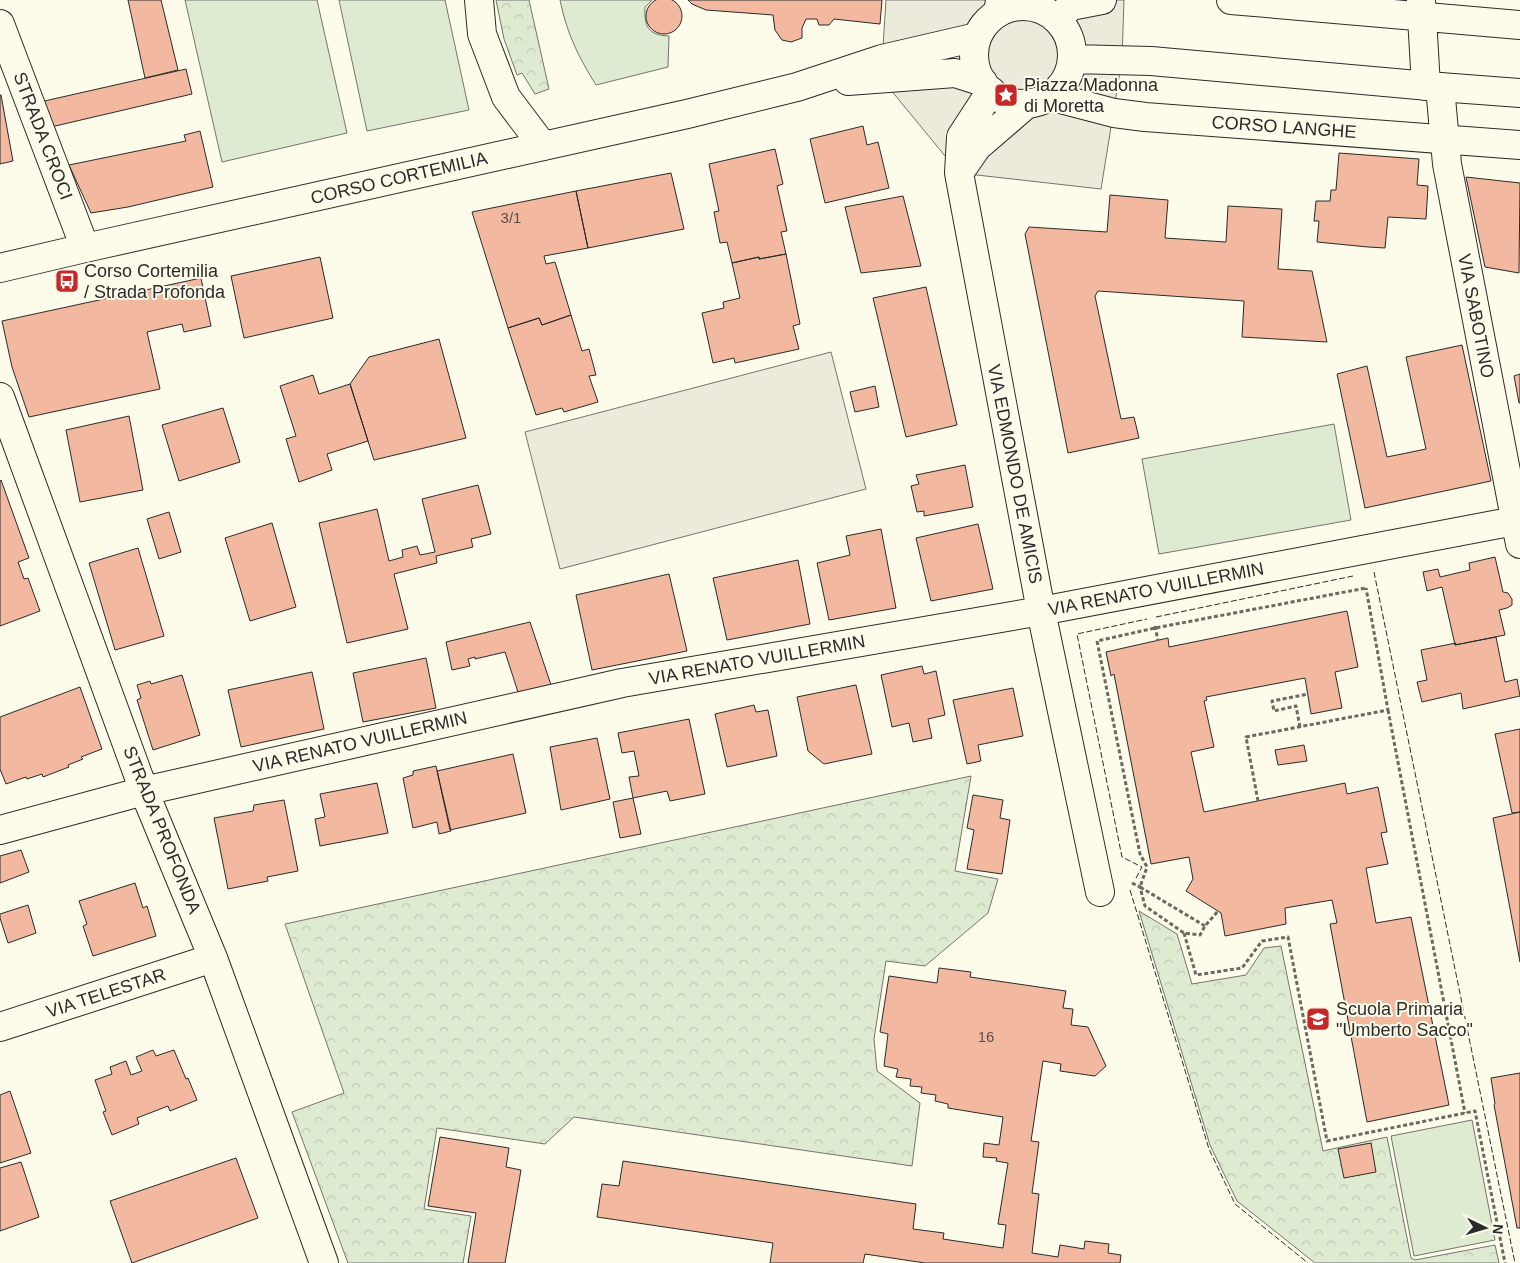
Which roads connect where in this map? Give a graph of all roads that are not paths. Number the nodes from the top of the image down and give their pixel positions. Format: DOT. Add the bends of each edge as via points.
graph roads {
  1 [pos="479,0"];
  2 [pos="1102,0"];
  3 [pos="1230,0"];
  4 [pos="999,6"];
  5 [pos="1422,8"];
  6 [pos="1044,9"];
  7 [pos="0,24"];
  8 [pos="1520,25"];
  9 [pos="978,37"];
  10 [pos="1072,59"];
  11 [pos="797,87"];
  12 [pos="987,87"];
  13 [pos="1433,87"];
  14 [pos="1520,93"];
  15 [pos="1039,100"];
  16 [pos="1444,138"];
  17 [pos="1520,145"];
  18 [pos="543,146"];
  19 [pos="959,172"];
  20 [pos="85,248"];
  21 [pos="0,268"];
  22 [pos="0,397"];
  23 [pos="1518,528"];
  24 [pos="1041,611"];
  25 [pos="144,791"];
  26 [pos="0,830"];
  27 [pos="1100,892"];
  28 [pos="213,958"];
  29 [pos="0,1027"];
  30 [pos="324,1263"];
  1 -- 18 [label="street" via="482,34 506,97"];
  2 -- 6 [label="street"];
  3 -- 5 [label="street"];
  4 -- 6 [label="street"];
  4 -- 9 [label="street"];
  5 -- 8 [label="street"];
  5 -- 13 [label="street, VIA SABOTINO"];
  6 -- 10 [label="street" via="1066,30"];
  7 -- 20 [label="street, STRADA CROCI"];
  9 -- 11 [label="street, CORSO CORTEMILIA" via="882,59"];
  9 -- 12 [label="street" via="974,52 977,68"];
  10 -- 13 [label="street" via="1150,61"];
  10 -- 15 [label="street" via="1069,73 1061,86"];
  11 -- 12 [label="street, CORSO CORTEMILIA" via="955,73"];
  11 -- 18 [label="street, CORSO CORTEMILIA"];
  12 -- 15 [label="street" via="1002,99 1014,103"];
  12 -- 19 [label="street, VIA EDMONDO DE AMICIS" via="961,137"];
  13 -- 14 [label="street"];
  13 -- 16 [label="street, VIA SABOTINO"];
  15 -- 16 [label="street, CORSO LANGHE" via="1145,117"];
  15 -- 19 [label="street" via="976,147"];
  16 -- 17 [label="street, CORSO LANGHE"];
  16 -- 23 [label="street, VIA SABOTINO"];
  18 -- 20 [label="street, CORSO CORTEMILIA"];
  19 -- 24 [label="street, VIA EDMONDO DE AMICIS"];
  20 -- 21 [label="street, CORSO CORTEMILIA"];
  22 -- 25 [label="street, STRADA PROFONDA"];
  23 -- 24 [label="street, VIA RENATO VUILLERMIN" via="1359,551"];
  24 -- 25 [label="street, VIA RENATO VUILLERMIN" via="622,683"];
  24 -- 27 [label="street, VIA EDMONDO DE AMICIS"];
  25 -- 26 [label="street, VIA RENATO VUILLERMIN"];
  25 -- 28 [label="street, STRADA PROFONDA"];
  28 -- 29 [label="street, VIA TELESTAR"];
  28 -- 30 [label="street, STRADA PROFONDA"];
}
